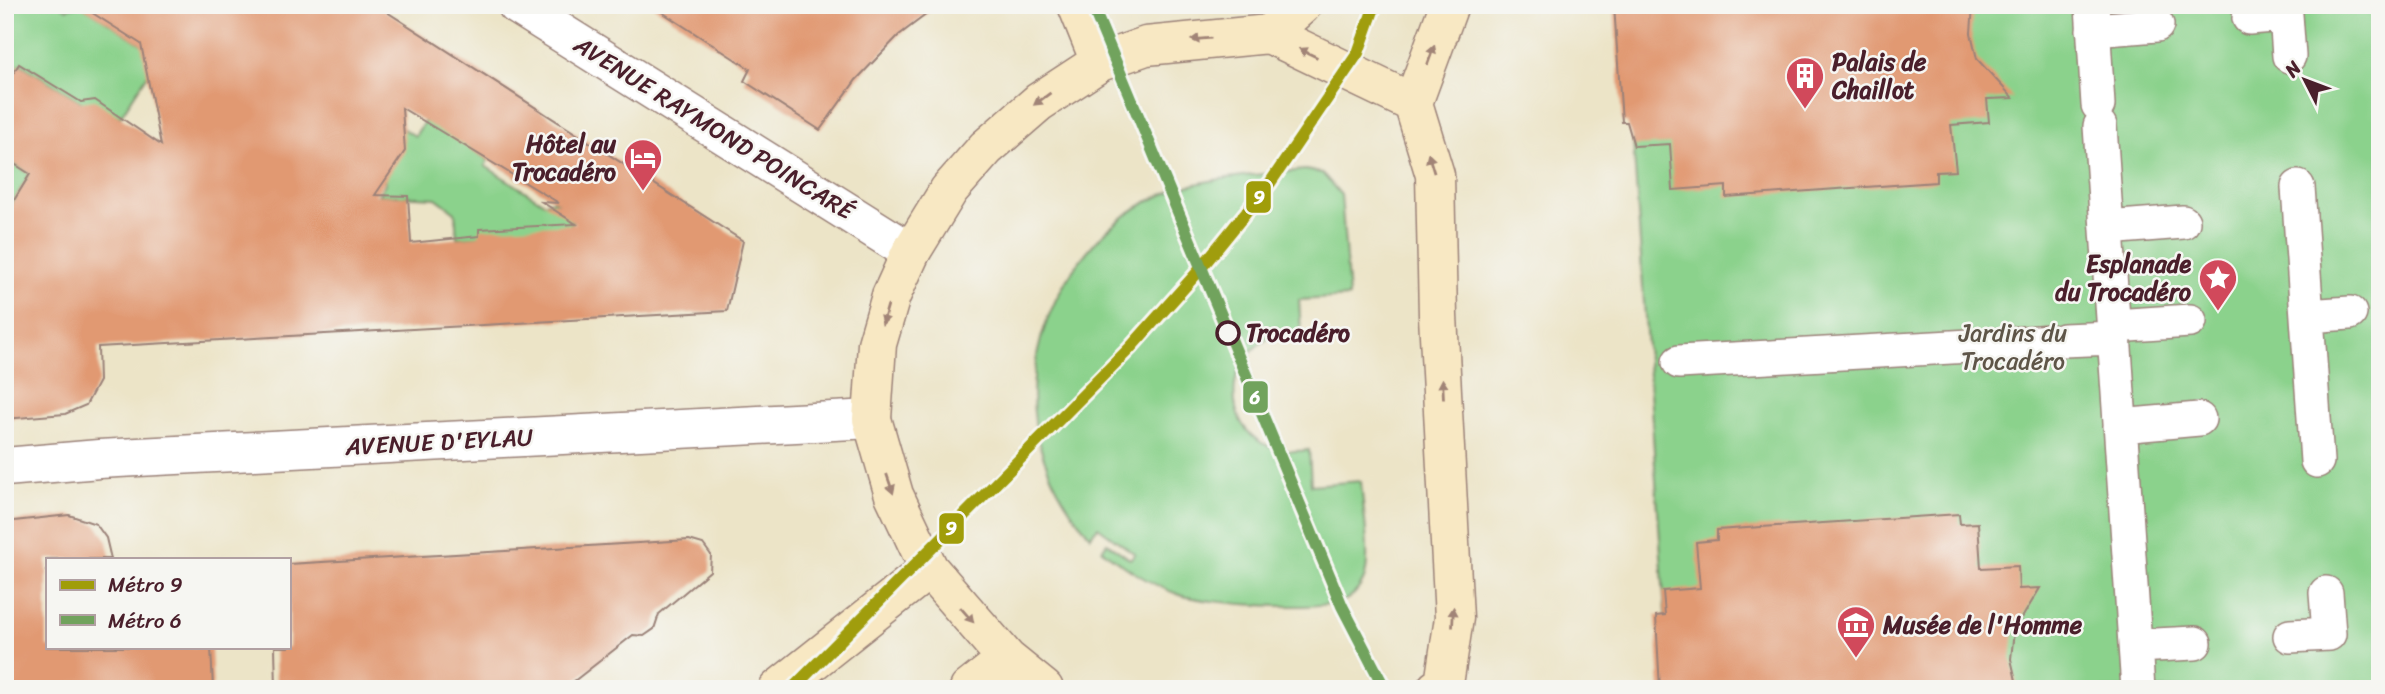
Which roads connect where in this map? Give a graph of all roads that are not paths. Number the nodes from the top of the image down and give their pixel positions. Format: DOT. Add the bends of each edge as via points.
graph roads {
  1 [pos="517,5"];
  2 [pos="1077,5"];
  3 [pos="1302,5"];
  4 [pos="1449,6"];
  5 [pos="2286,10"];
  6 [pos="2092,18"];
  7 [pos="2249,18"];
  8 [pos="2157,25"];
  9 [pos="1269,34"];
  10 [pos="2289,56"];
  11 [pos="1100,62"];
  12 [pos="1413,103"];
  13 [pos="2298,187"];
  14 [pos="2183,222"];
  15 [pos="2107,228"];
  16 [pos="911,252"];
  17 [pos="2350,313"];
  18 [pos="2307,316"];
  19 [pos="2190,321"];
  20 [pos="2114,332"];
  21 [pos="1679,362"];
  22 [pos="872,419"];
  23 [pos="2199,419"];
  24 [pos="2120,426"];
  25 [pos="2317,461"];
  26 [pos="5,467"];
  27 [pos="929,569"];
  28 [pos="2326,593"];
  29 [pos="2290,636"];
  30 [pos="2195,643"];
  31 [pos="2135,646"];
  32 [pos="1006,659"];
  33 [pos="1444,687"];
  34 [pos="778,689"];
  35 [pos="969,689"];
  36 [pos="1044,689"];
  37 [pos="2138,689"];
  1 -- 16 [label="street, AVENUE RAYMOND POINCARÉ"];
  2 -- 11 [label="main road"];
  3 -- 9 [label="main road"];
  12 -- 4 [label="main road, one-way"];
  5 -- 7 [label="street"];
  5 -- 10 [label="street"];
  6 -- 8 [label="street"];
  6 -- 15 [label="street"];
  9 -- 11 [label="main road, one-way" via="1146,46"];
  12 -- 9 [label="main road, one-way"];
  11 -- 16 [label="main road, one-way" via="1039,102 986,148 949,190"];
  33 -- 12 [label="main road, one-way" via="1454,618 1435,175"];
  13 -- 18 [label="street"];
  14 -- 15 [label="street"];
  15 -- 20 [label="street"];
  16 -- 22 [label="main road, one-way" via="891,296 877,344"];
  17 -- 18 [label="street"];
  18 -- 25 [label="street"];
  19 -- 20 [label="street"];
  20 -- 21 [label="street" via="2056,341"];
  20 -- 24 [label="street"];
  22 -- 26 [label="street, AVENUE D'EYLAU"];
  22 -- 27 [label="main road, one-way" via="894,495"];
  23 -- 24 [label="street"];
  24 -- 31 [label="street"];
  27 -- 32 [label="main road, one-way"];
  27 -- 34 [label="main road"];
  28 -- 29 [label="street" via="2329,634"];
  30 -- 31 [label="street"];
  31 -- 37 [label="street"];
  32 -- 35 [label="main road"];
  32 -- 36 [label="main road"];
}
